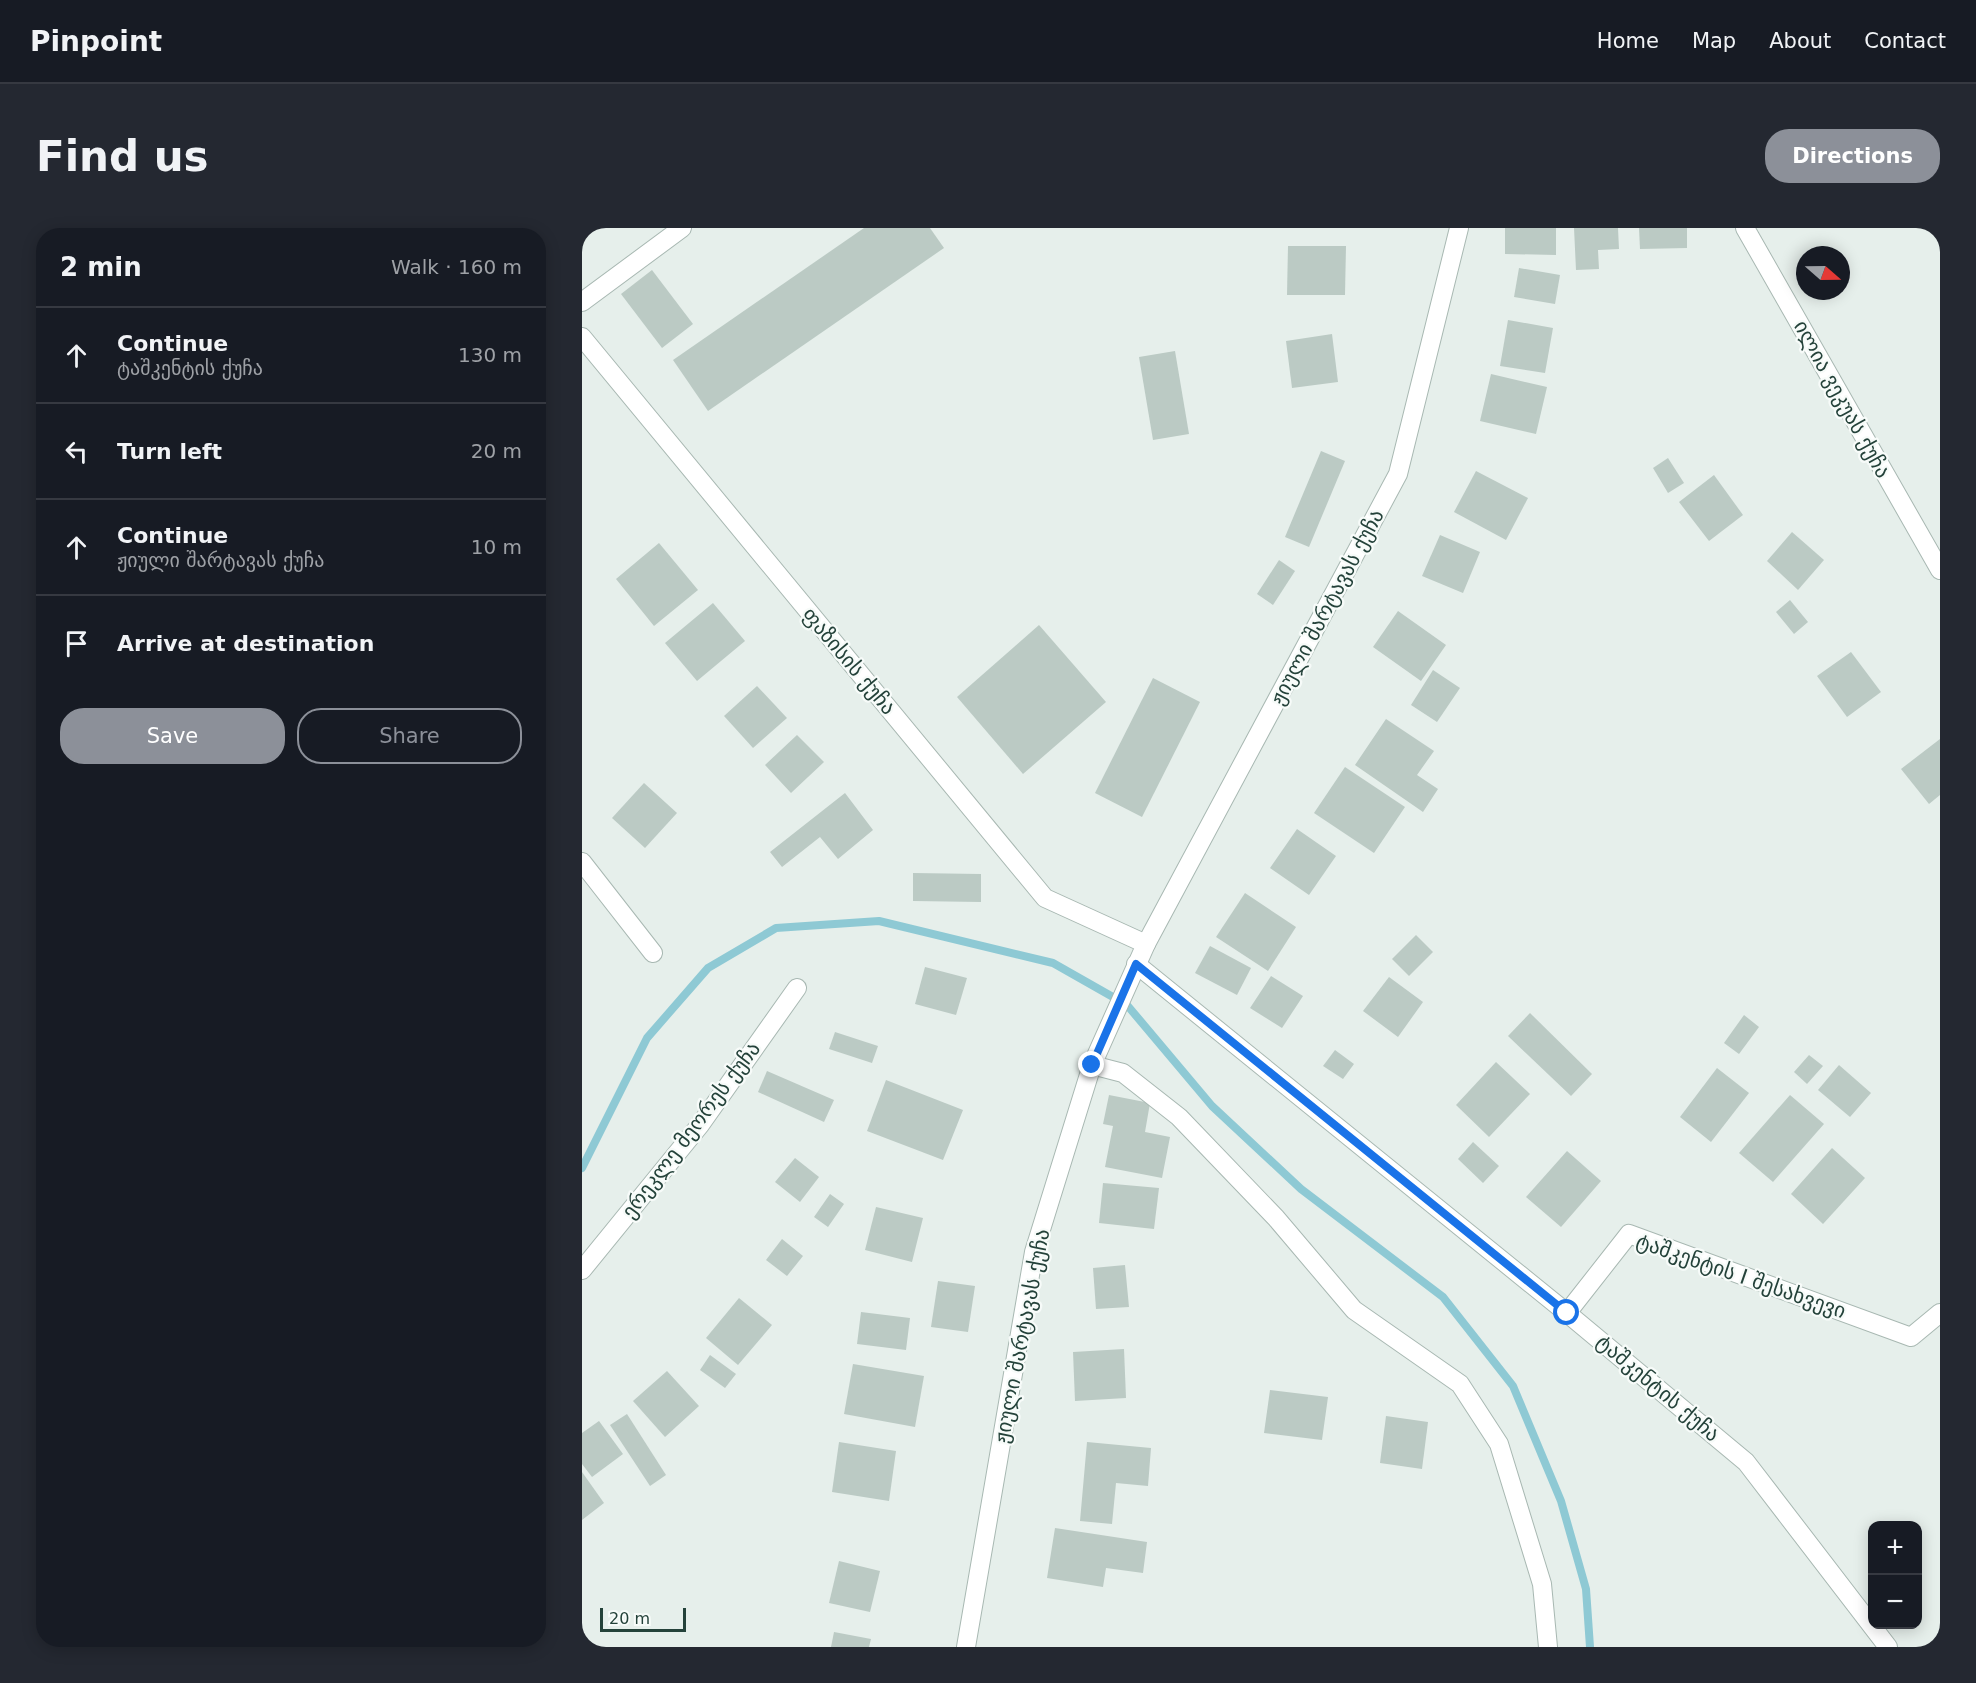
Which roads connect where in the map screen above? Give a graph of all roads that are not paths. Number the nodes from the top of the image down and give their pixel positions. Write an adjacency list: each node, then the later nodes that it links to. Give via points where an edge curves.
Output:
1 (682, 228): 4 (street)
2 (1459, 228): 9 (street, ჟიული შარტავას ქუჩა, via 1398,474)
3 (1745, 228): 6 (street, ილია ვეკუას ქუჩა)
4 (582, 302)
5 (582, 337): 9 (street, ფაზისის ქუჩა, via 1045,898)
6 (1934, 547): 7 (street, ილია ვეკუას ქუჩა)
7 (1940, 570)
8 (582, 862): 10 (street)
9 (1146, 944): 11 (street, ჟიული შარტავას ქუჩა)
10 (653, 953)
11 (1136, 964): 13 (street, ჟიული შარტავას ქუჩა); 15 (street, ტაშკენტის ქუჩა)
12 (797, 988): 14 (street, ერეკლე მეორეს ქუჩა, via 700,1125)
13 (1092, 1065): 17 (street, ჟიული შარტავას ქუჩა, via 1034,1252); 18 (street, via 1123,1073 1179,1117 1276,1218 1354,1310 1460,1384 1499,1444 1542,1584)
14 (582, 1270)
15 (1567, 1313): 16 (street, ტაშკენტის I შესახვევი, via 1629,1234 1911,1336); 19 (street, ტაშკენტის ქუჩა, via 1746,1462)
16 (1940, 1313)
17 (966, 1647)
18 (1548, 1647)
19 (1888, 1647)

